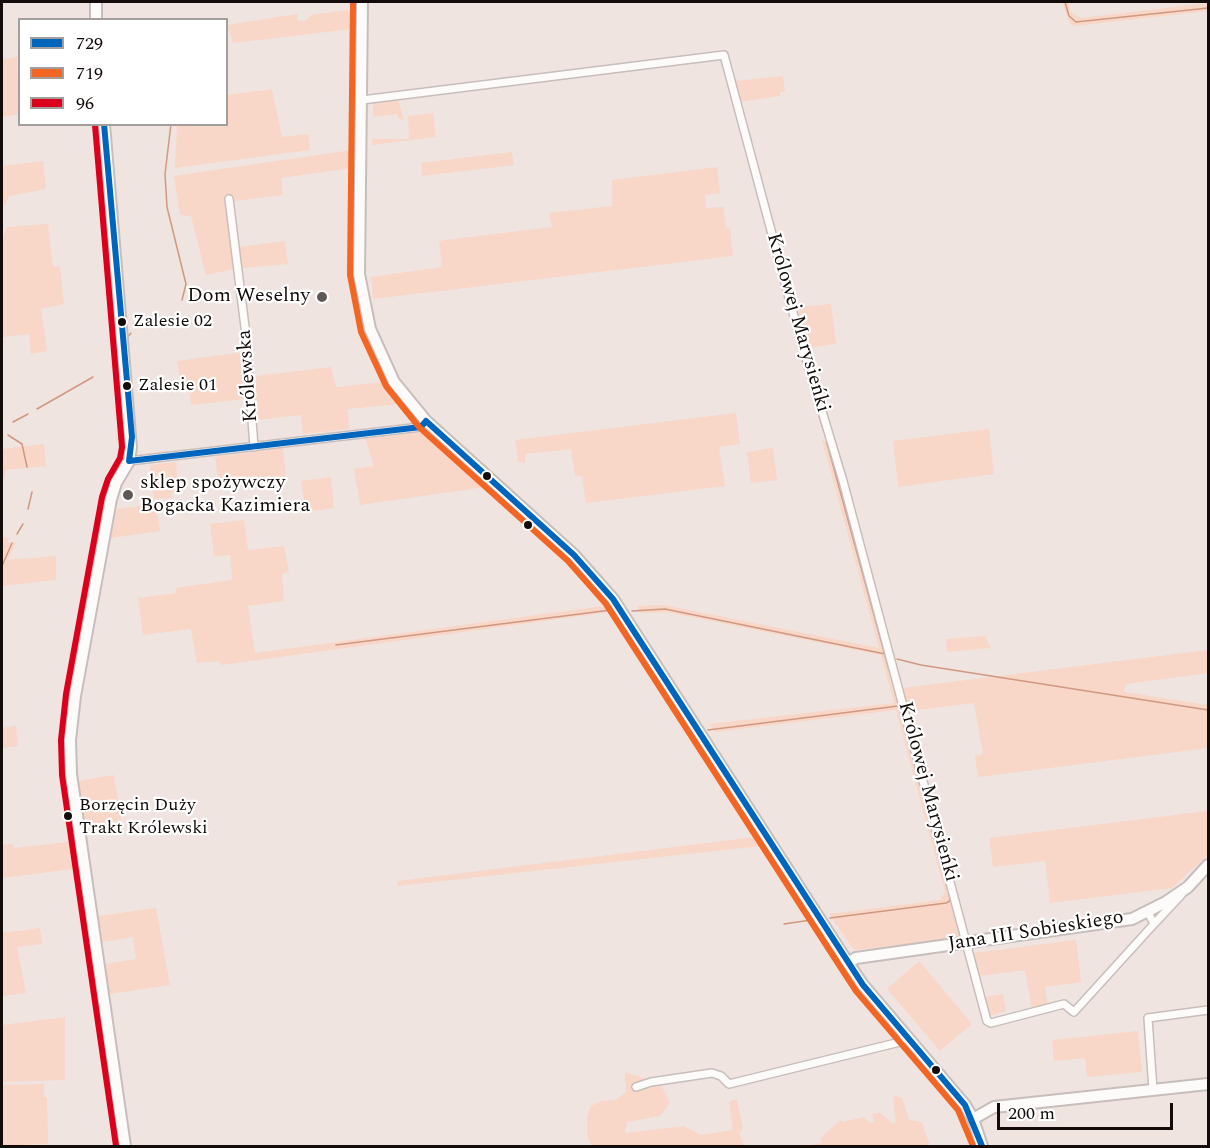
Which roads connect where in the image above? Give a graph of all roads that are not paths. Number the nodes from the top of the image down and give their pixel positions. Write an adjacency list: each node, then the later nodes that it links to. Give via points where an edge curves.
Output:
1 (96, 2): 3 (main road)
2 (362, 2): 4 (main road)
3 (96, 18)
4 (363, 100): 7 (main road, via 359,274 363,302 380,355 394,382); 14 (street, Królowej Marysieńki, via 724,55)
5 (104, 126): 9 (main road, via 132,437)
6 (229, 199): 8 (street, Królewska, via 246,337)
7 (426, 421): 8 (street, via 421,427); 15 (main road, via 573,555 613,599)
8 (254, 447): 9 (street)
9 (129, 461): 22 (main road, via 111,499 70,740 72,784)
10 (1209, 865): 11 (main road, Jana III Sobieskiego)
11 (1188, 887): 12 (main road, Jana III Sobieskiego); 13 (street)
12 (1148, 912): 13 (street); 14 (main road, Jana III Sobieskiego, via 1114,923)
13 (1154, 924): 14 (street, via 1074,1012 1064,1004 991,1023 986,1019)
14 (968, 943): 15 (main road, Jana III Sobieskiego, via 856,958)
15 (848, 963): 17 (main road)
16 (1209, 1010): 20 (street, via 1148,1018)
17 (907, 1036): 19 (street, via 900,1042 729,1084 712,1073); 21 (main road)
18 (1209, 1084): 20 (main road)
19 (636, 1087)
20 (1153, 1090): 21 (main road, via 994,1107)
21 (973, 1119): 23 (main road)
22 (125, 1146)
23 (982, 1146)

